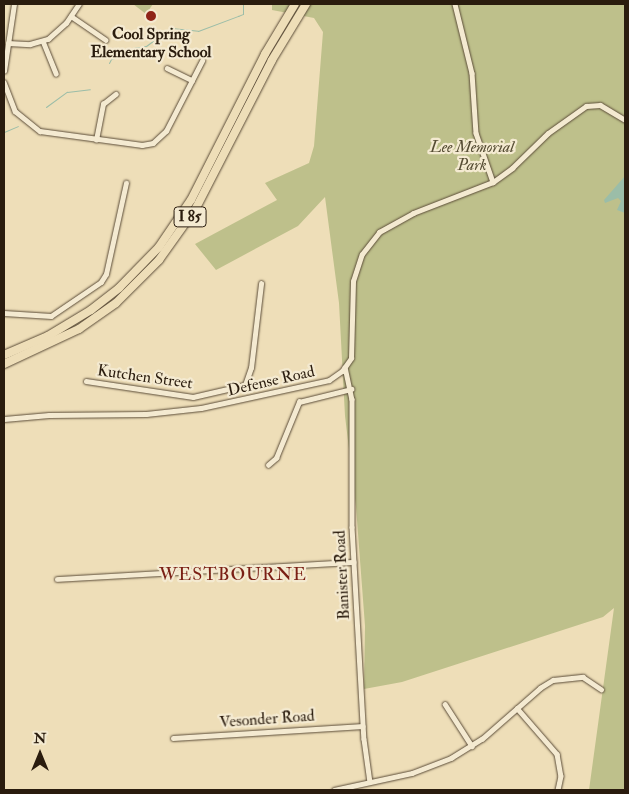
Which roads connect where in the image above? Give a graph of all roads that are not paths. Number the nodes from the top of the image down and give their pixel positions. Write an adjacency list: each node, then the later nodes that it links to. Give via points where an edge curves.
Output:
1 (14, 4): 9 (street)
2 (79, 4): 6 (street)
3 (295, 4): 23 (highway, I 85, via 265,54 191,200 159,246 120,288 92,310 48,336)
4 (306, 4): 24 (highway, I 85, via 272,60 196,208 159,260 116,303 79,329)
5 (455, 4): 19 (street, via 471,66 476,133)
6 (71, 16): 7 (street); 8 (street)
7 (106, 40)
8 (43, 41): 9 (street); 13 (street)
9 (8, 43): 12 (street)
10 (202, 61): 14 (street)
11 (167, 68): 14 (street)
12 (4, 71)
13 (56, 73)
14 (192, 80): 18 (street, via 170,124 158,139 142,145)
15 (4, 82): 18 (street, via 10,104 32,127 52,134)
16 (116, 94): 18 (street, via 103,104)
17 (625, 120): 19 (street, via 600,105 583,108 548,133 508,172)
18 (96, 140)
19 (493, 182): 25 (street, via 396,221 368,244 353,280 353,348)
20 (126, 184): 22 (street, via 101,282 51,316)
21 (261, 284): 28 (street, via 249,381 244,386)
22 (4, 313)
23 (4, 355)
24 (4, 364)
25 (345, 367): 27 (street, Banister Road); 29 (street, Defense Road, via 322,382)
26 (86, 381): 28 (street, Kutchen Street)
27 (351, 389): 31 (street, via 296,405 280,450); 32 (street, Banister Road)
28 (200, 397): 29 (street)
29 (201, 408): 30 (street, Defense Road, via 146,414)
30 (4, 419)
31 (268, 466)
32 (354, 562): 33 (street); 37 (street, Banister Road)
33 (58, 579)
34 (601, 689): 36 (street, via 588,678 561,678 540,688)
35 (445, 704): 39 (street)
36 (517, 708): 39 (street); 42 (street, via 556,754 561,776)
37 (363, 726): 38 (street, Vesonder Road); 40 (street, Banister Road)
38 (173, 738)
39 (472, 746): 40 (street, via 426,768)
40 (370, 782): 41 (street)
41 (334, 790)
42 (558, 790)

